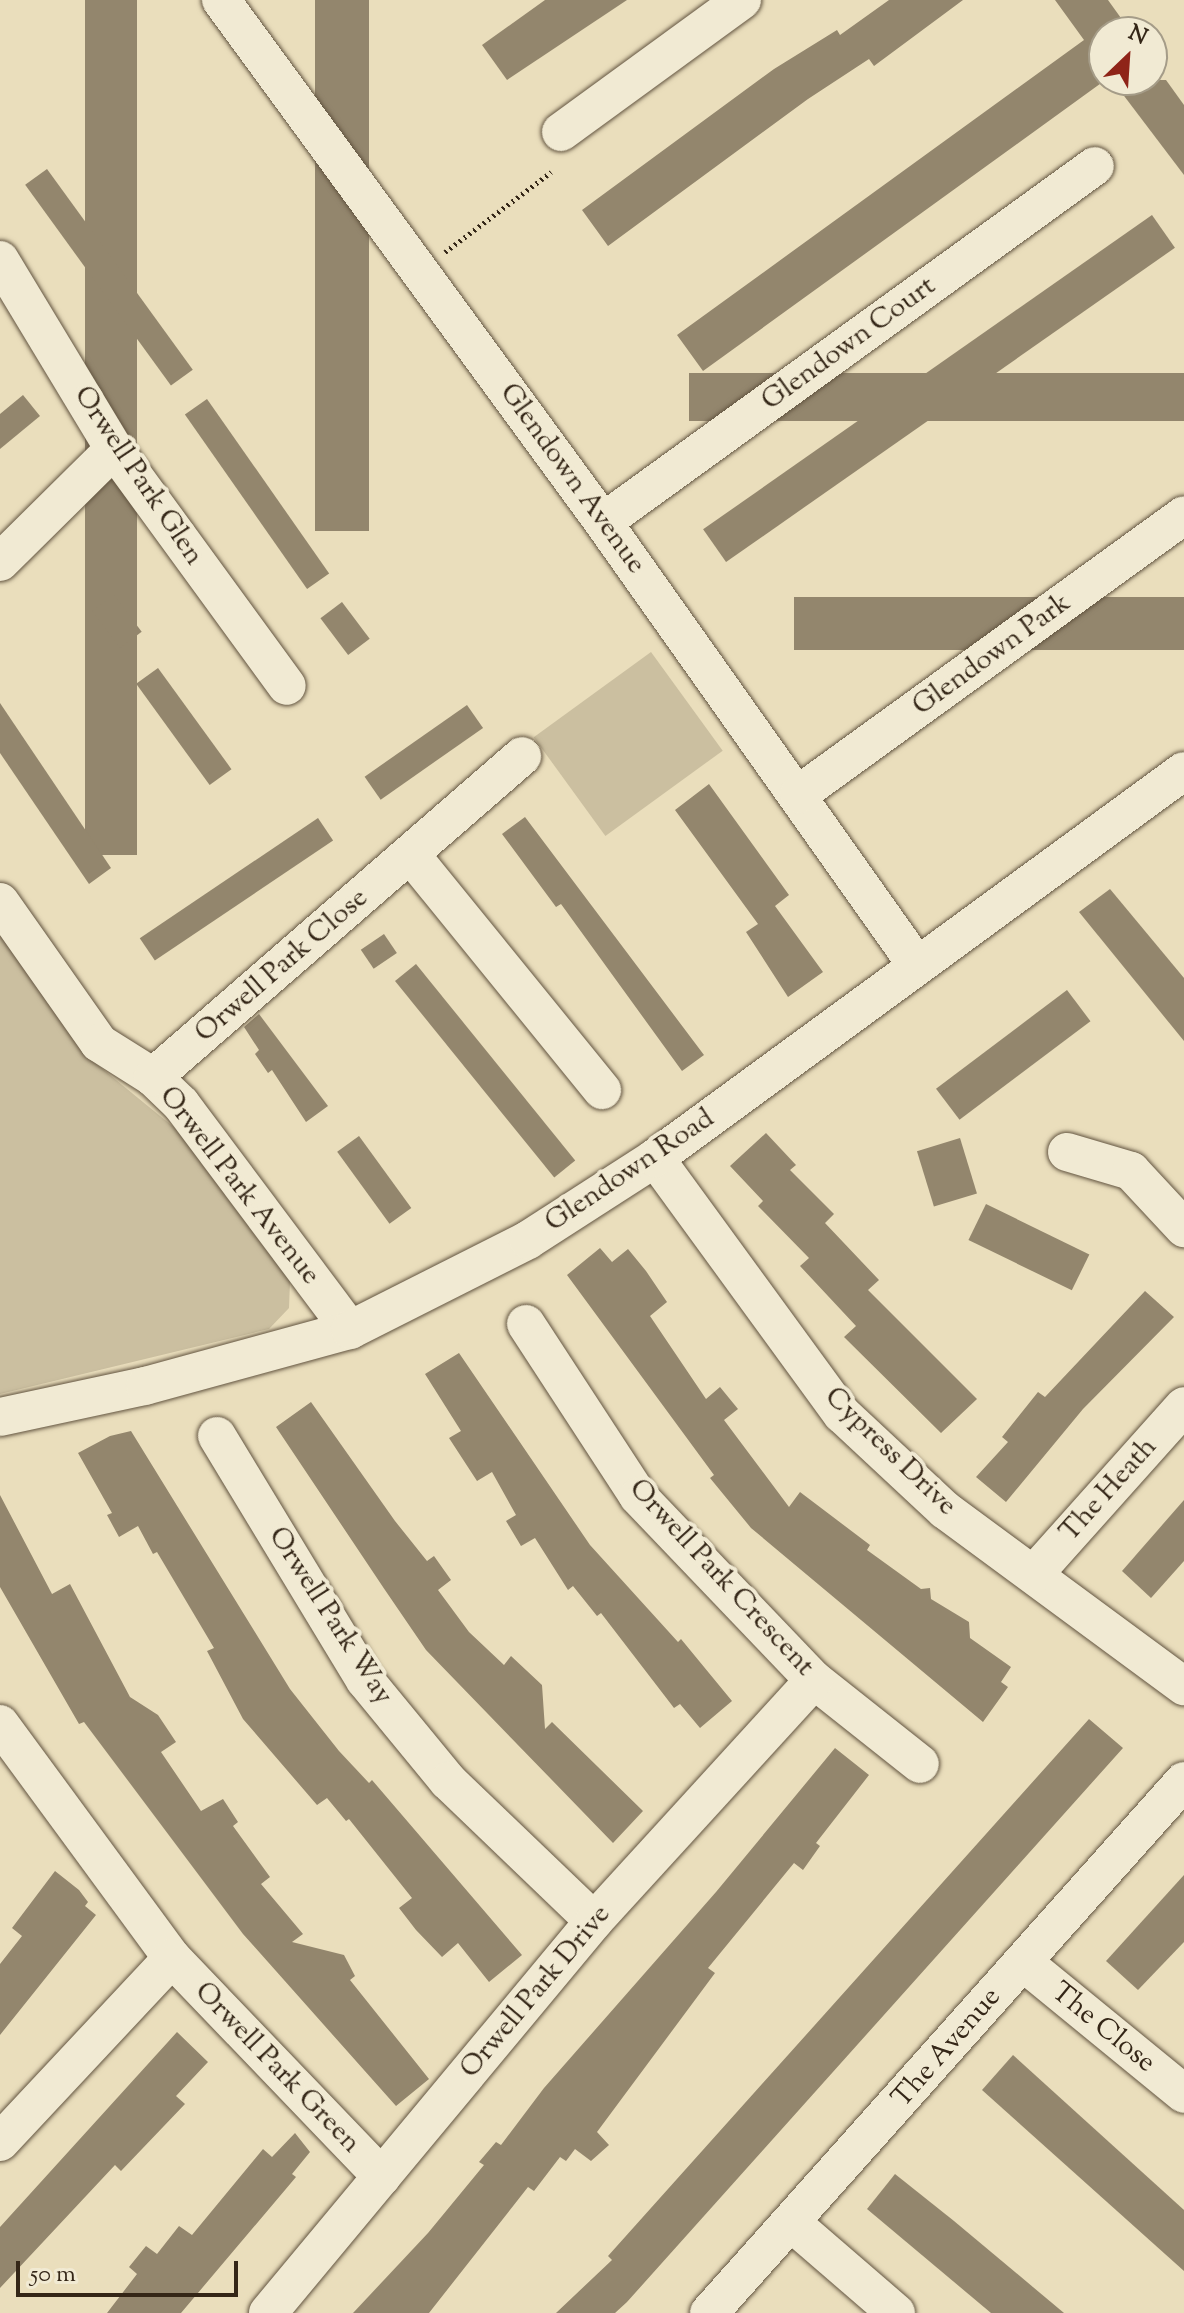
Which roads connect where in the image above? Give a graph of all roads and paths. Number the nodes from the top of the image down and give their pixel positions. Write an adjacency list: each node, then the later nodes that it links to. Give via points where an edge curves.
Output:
1 (221, 0): 10 (street, Glendown Avenue)
2 (742, 0): 3 (street)
3 (561, 132)
4 (1095, 166): 10 (street, Glendown Court)
5 (551, 172): 6 (path)
6 (441, 255)
7 (0, 260): 8 (street, Orwell Park Glen)
8 (114, 449): 11 (street); 12 (street, Orwell Park Glen)
9 (1184, 515): 15 (street, Glendown Park)
10 (603, 522): 15 (street, Glendown Avenue)
11 (0, 562)
12 (287, 686)
13 (522, 756): 16 (street, Orwell Park Close)
14 (1184, 771): 18 (street, Glendown Road)
15 (799, 794): 18 (street, Glendown Avenue)
16 (411, 855): 19 (street, Orwell Park Close); 20 (street)
17 (0, 902): 19 (street, Orwell Park Avenue, via 99,1043)
18 (916, 964): 22 (street, Glendown Road)
19 (153, 1077): 25 (street, Orwell Park Avenue, via 181,1104)
20 (602, 1090)
21 (1067, 1152): 23 (street, via 1131,1171)
22 (655, 1158): 25 (street, Glendown Road, via 528,1240); 29 (street, Cypress Drive, via 842,1414 945,1510)
23 (1184, 1228)
24 (526, 1324): 30 (street, Orwell Park Crescent, via 638,1496)
25 (350, 1330): 27 (street, Glendown Road, via 145,1386)
26 (1184, 1406): 29 (street, The Heath)
27 (0, 1417)
28 (217, 1436): 35 (street, Orwell Park Way, via 365,1680 448,1781)
29 (1034, 1574): 31 (street, Cypress Drive)
30 (814, 1680): 33 (street, Orwell Park Crescent); 35 (street, Orwell Park Drive)
31 (1184, 1686)
32 (0, 1724): 36 (street, Orwell Park Green)
33 (920, 1764)
34 (1184, 1781): 37 (street, The Avenue)
35 (594, 1921): 40 (street, Orwell Park Drive)
36 (172, 1958): 39 (street, Orwell Park Green); 40 (street, Orwell Park Green)
37 (1023, 1962): 38 (street, The Close); 41 (street, The Avenue)
38 (1184, 2094)
39 (0, 2142)
40 (382, 2177): 42 (street, Orwell Park Drive)
41 (793, 2224): 43 (street, The Avenue); 44 (street)
42 (268, 2313)
43 (709, 2313)
44 (896, 2313)

